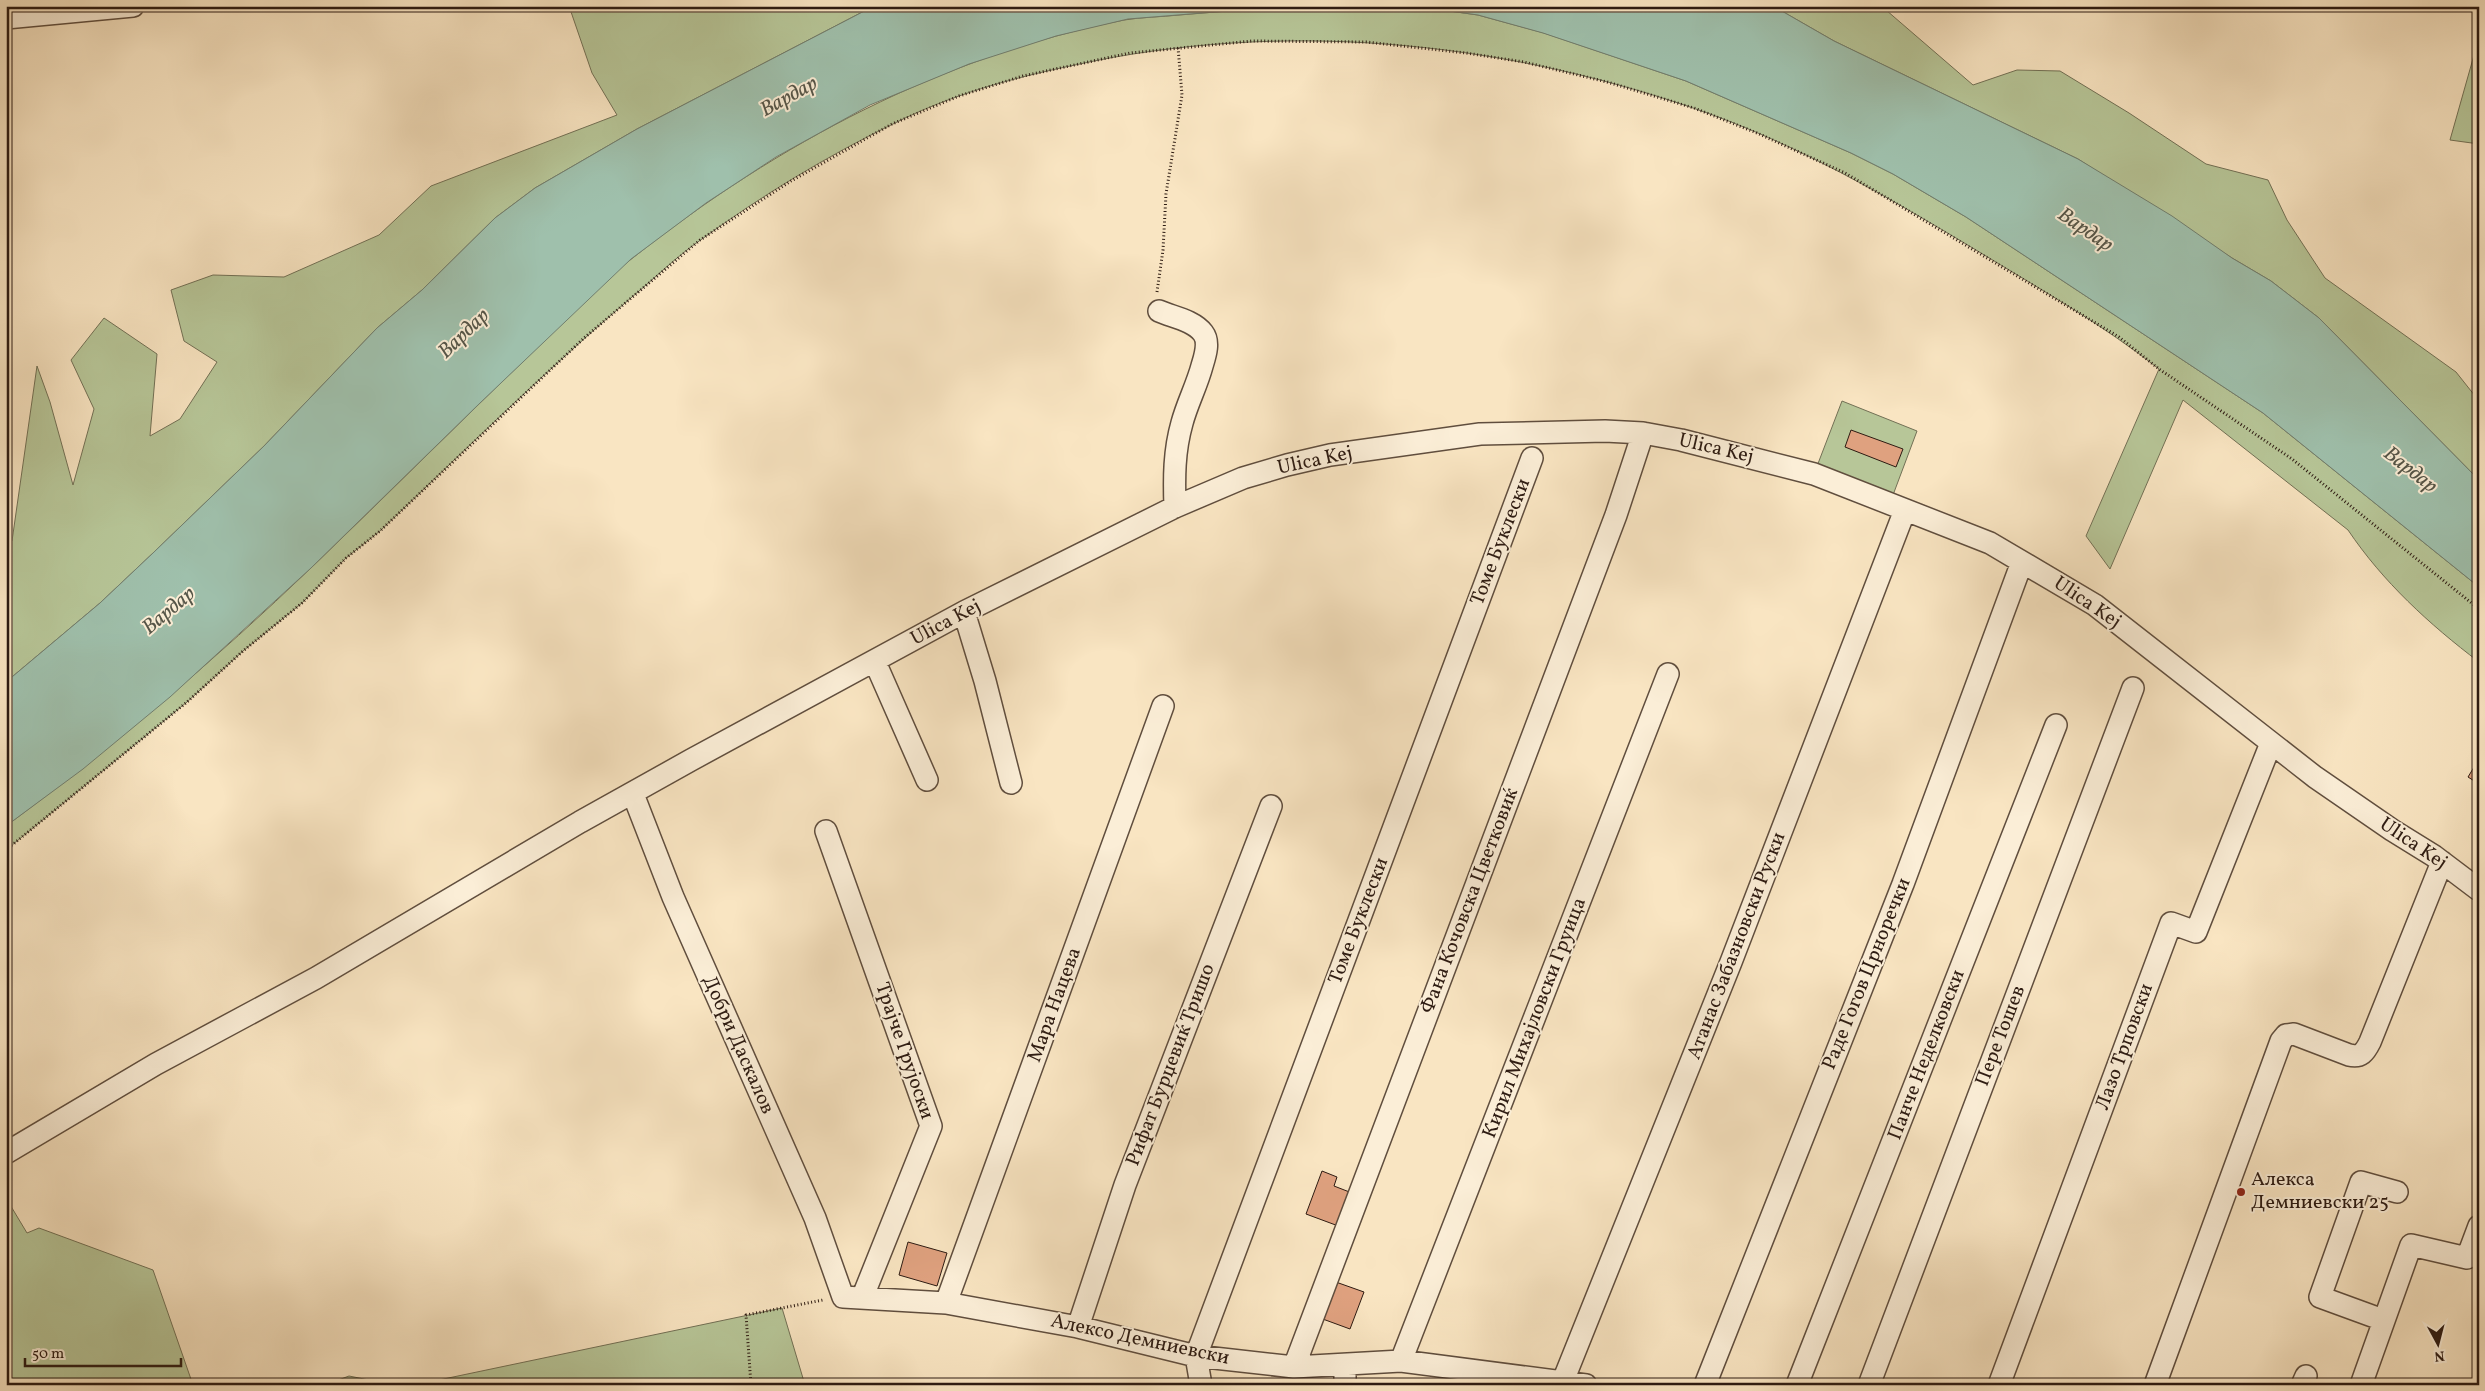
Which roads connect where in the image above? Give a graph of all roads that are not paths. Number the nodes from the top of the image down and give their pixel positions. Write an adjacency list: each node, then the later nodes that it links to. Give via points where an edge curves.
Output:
1 (133, 6): 2 (street)
2 (6, 18)
3 (1157, 304): 6 (street, via 1191,324 1203,333 1206,340 1206,355 1178,442)
4 (1643, 433): 6 (street, Ulica Kej, via 1480,434 1330,455 1243,478); 7 (street, Ulica Kej, via 1759,458 1814,474); 32 (street, Фана Кочовска Цветковиќ, via 1616,515)
5 (1532, 458): 30 (street, Томе Буклески)
6 (1175, 507): 9 (street, Ulica Kej)
7 (1905, 510): 8 (street, Ulica Kej, via 1990,543); 34 (street, Атанас Забазновски Руски, via 1732,962)
8 (2022, 562): 15 (street, Ulica Kej, via 2095,605); 37 (street, Раде Гогов Црноречки, via 1903,884)
9 (964, 612): 10 (street, Ulica Kej); 17 (street, via 986,681)
10 (875, 662): 16 (street); 18 (street, Ulica Kej)
11 (1668, 674): 31 (street, Кирил Михајловски Груица)
12 (2133, 688): 39 (street, Пере Тошев)
13 (1163, 706): 27 (street, Мара Нацева)
14 (2056, 725): 38 (street, Панче Неделковски)
15 (2271, 743): 21 (street, Ulica Kej, via 2352,803); 40 (street, Лазо Трповски, via 2196,932 2171,923)
16 (927, 780)
17 (1011, 783)
18 (632, 794): 23 (street, Ulica Kej, via 316,978 156,1064); 26 (street, Добри Даскалов, via 677,905 815,1218)
19 (1270, 806): 29 (street, Рифат Бурџевиќ Тришо, via 1125,1185)
20 (826, 831): 26 (street, Трајче Грујоски, via 931,1126)
21 (2442, 862): 22 (street, Ulica Kej); 41 (street, via 2363,1054 2349,1056 2294,1034 2286,1035 2281,1041)
22 (2479, 890)
23 (6, 1153)
24 (2396, 1192): 28 (street, via 2361,1182 2320,1296)
25 (2479, 1226): 28 (street, via 2466,1258 2411,1245)
26 (853, 1296): 27 (street, Алексо Демниевски)
27 (946, 1303): 29 (street, Алексо Демниевски)
28 (2383, 1320): 42 (street)
29 (1078, 1327): 30 (street, Алексо Демниевски)
30 (1196, 1356): 32 (street, Алексо Демниевски); 35 (street)
31 (1401, 1361): 33 (street, Алексо Демниевски); 34 (street, Алексо Демниевски)
32 (1294, 1367): 33 (street, Алексо Демниевски)
33 (1345, 1375)
34 (1563, 1381): 36 (street, Алексо Демниевски)
35 (1201, 1385)
36 (1586, 1385)
37 (1705, 1385)
38 (1797, 1385)
39 (1869, 1385)
40 (1999, 1385)
41 (2155, 1385)
42 (2361, 1385)

